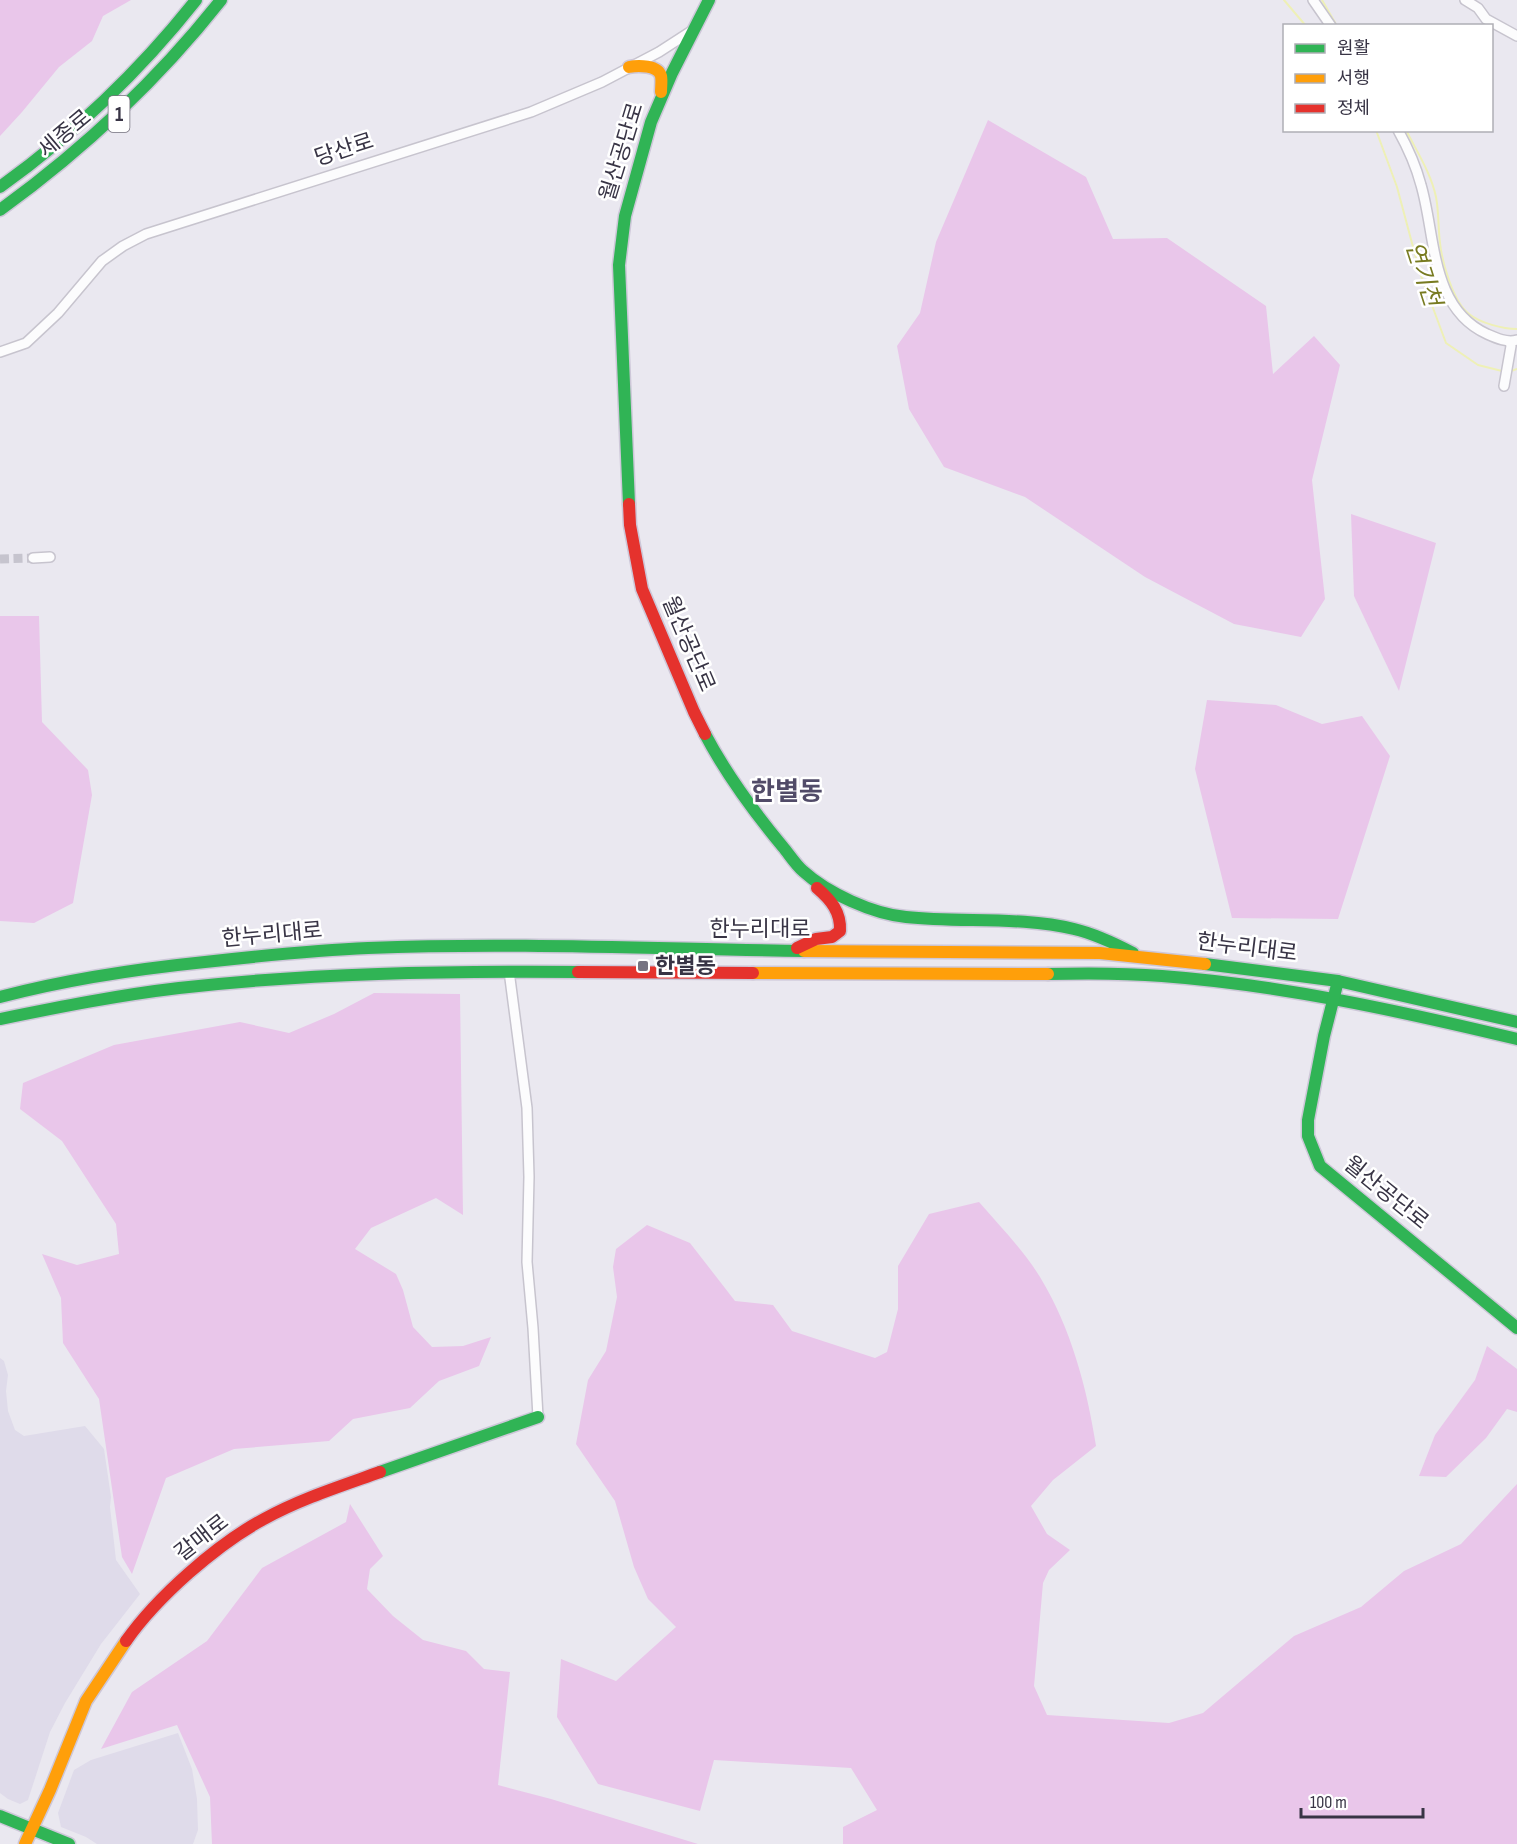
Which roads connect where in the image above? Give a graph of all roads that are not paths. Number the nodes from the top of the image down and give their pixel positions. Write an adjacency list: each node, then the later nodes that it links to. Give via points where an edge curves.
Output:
1 (196, 0): 14 (main road, 세종로 / 1, via 140,67 95,112)
2 (221, 0): 15 (main road, 세종로 / 1, via 155,79 109,124)
3 (710, 0): 9 (main road, 당산로)
4 (1313, 0): 7 (street)
5 (1465, 0): 6 (street, via 1478,8)
6 (1484, 22)
7 (1330, 24)
8 (1493, 26): 10 (street)
9 (693, 30): 11 (street, 당산로); 12 (main road, 월산공단로)
10 (1517, 36)
11 (629, 68): 12 (main road, via 640,65 657,70 661,75); 17 (street, 당산로, via 531,112 146,234 102,261 58,313 26,343)
12 (661, 96): 21 (main road, 월산공단로, via 637,167 619,265 630,525 642,589 694,712 713,749 763,823)
13 (1400, 132): 16 (street, via 1421,184 1432,247 1450,302 1476,329)
14 (0, 187)
15 (0, 210)
16 (1513, 343): 18 (street)
17 (0, 352)
18 (1504, 386)
19 (50, 557): 20 (street)
20 (33, 558)
21 (803, 870): 22 (main road, via 839,912 840,931); 23 (main road, 월산공단로, via 832,891 868,908 904,917 1074,929)
22 (789, 951): 23 (main road, 한누리대로, via 1100,953); 27 (main road, 한누리대로, via 368,948 148,968 50,984)
23 (1141, 957): 25 (main road, 월산공단로); 26 (main road, 한누리대로)
24 (509, 971): 25 (main road, 한누리대로); 29 (main road, 한누리대로, via 253,979 54,1006); 33 (street, via 527,1108 527,1262)
25 (1161, 976): 28 (main road, 한누리대로)
26 (1338, 981): 28 (main road, 월산공단로); 30 (main road, 한누리대로)
27 (0, 997)
28 (1333, 999): 31 (main road, 한누리대로); 32 (main road, 월산공단로, via 1308,1120 1308,1136 1320,1166)
29 (0, 1019)
30 (1517, 1022)
31 (1517, 1039)
32 (1517, 1328)
33 (537, 1417): 35 (main road, 갈매로, via 320,1493 263,1519 211,1554 143,1617 109,1665 86,1701)
34 (0, 1816): 35 (main road)
35 (33, 1829): 36 (main road, 갈매로); 37 (main road)
36 (25, 1844)
37 (69, 1844)

